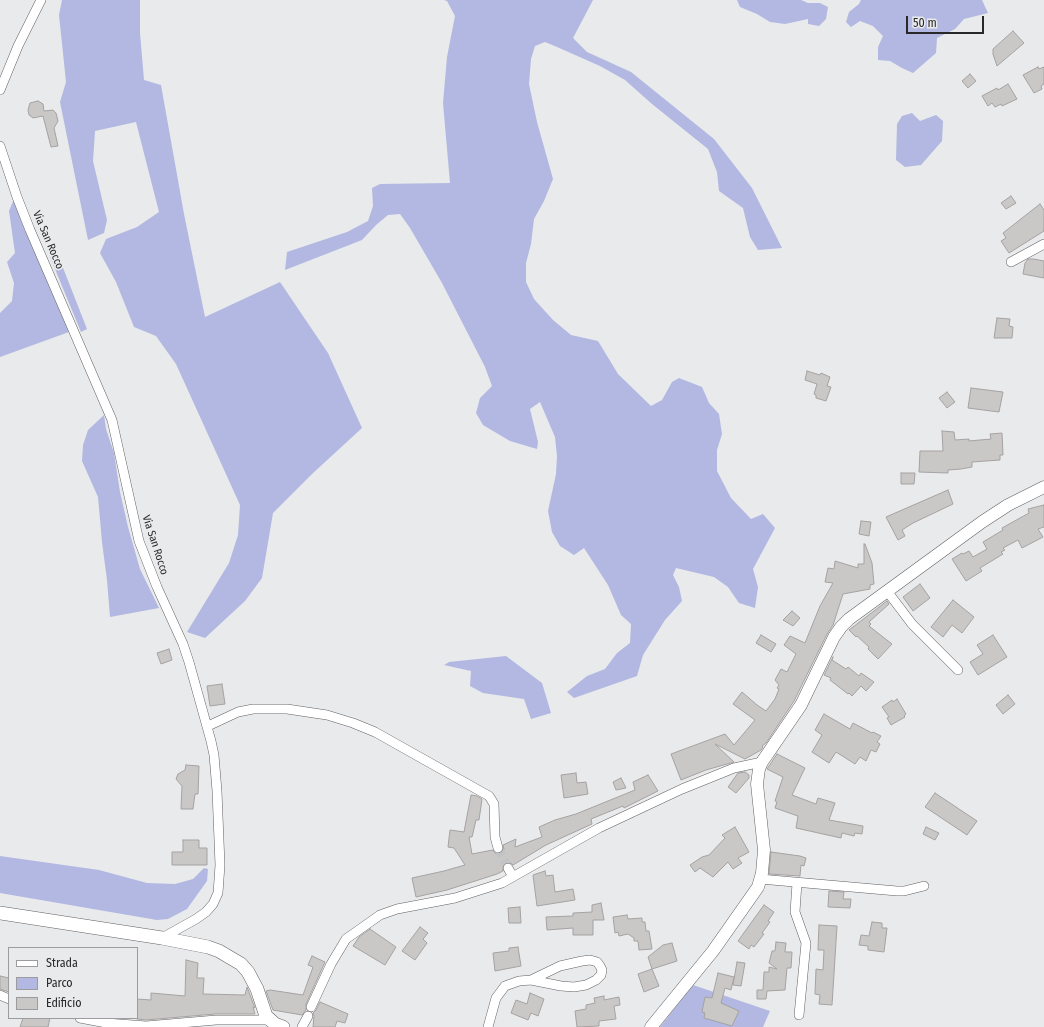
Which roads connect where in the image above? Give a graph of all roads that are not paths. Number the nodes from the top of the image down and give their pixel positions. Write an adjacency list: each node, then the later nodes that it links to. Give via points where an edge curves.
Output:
1 (41, 0): 2 (street)
2 (0, 90)
3 (0, 146): 9 (street, Via San Rocco, via 30,230 112,420 139,541 183,644)
4 (1044, 244): 5 (street)
5 (1011, 262)
6 (1044, 486): 7 (street, via 985,519)
7 (887, 591): 8 (street, via 912,624); 10 (street, via 841,627 801,706)
8 (958, 670)
9 (208, 726): 11 (street, via 238,712 287,708 327,715 353,723 374,732 489,796 494,804); 18 (street, Via San Rocco, via 214,755 220,866 218,893 206,912)
10 (762, 762): 13 (street, via 734,768 682,789 599,828); 14 (street, via 757,776 764,850)
11 (498, 848)
12 (508, 868): 13 (street)
13 (513, 877): 24 (street, via 454,898 397,909 380,915 346,939 331,964)
14 (760, 879): 15 (street); 26 (street, via 754,893 713,951)
15 (797, 883): 16 (street, via 897,891); 20 (street, via 795,912 806,943)
16 (924, 886)
17 (0, 913): 18 (main road)
18 (162, 938): 22 (main road, via 208,946 241,964 254,981)
19 (531, 980): 19 (street, via 574,987 596,980 602,970 597,962 590,960 573,962); 25 (street, via 510,983 500,991)
20 (799, 1015)
21 (85, 1019): 22 (street, via 146,1026 216,1020)
22 (269, 1020): 23 (main road)
23 (283, 1027)
24 (302, 1027)
25 (488, 1027)
26 (651, 1027)

